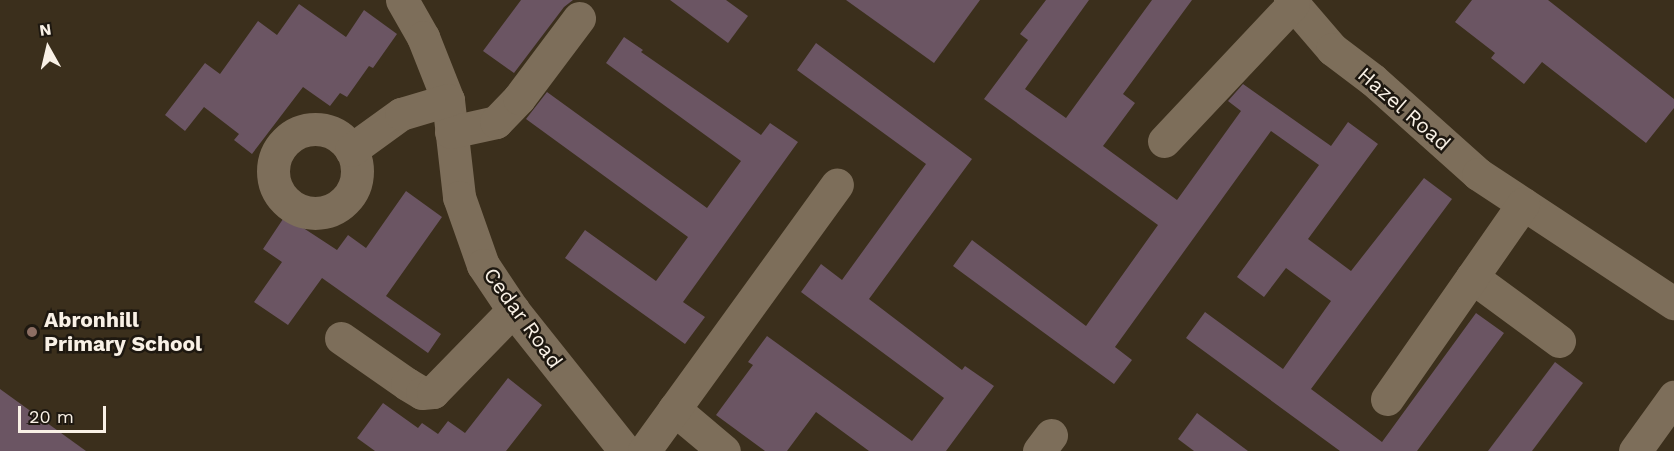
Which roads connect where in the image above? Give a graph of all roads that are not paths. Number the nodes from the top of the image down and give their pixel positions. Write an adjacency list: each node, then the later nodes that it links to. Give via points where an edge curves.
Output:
1 (402, 0): 4 (street, Cedar Road, via 423,37)
2 (1292, 2): 6 (street, Hazel Road); 9 (street, Hazel Road, via 1332,48 1478,174)
3 (579, 18): 5 (street, via 519,99 496,122)
4 (448, 100): 5 (street, Cedar Road); 7 (street, via 401,114)
5 (451, 132): 12 (street, Cedar Road, via 459,197 483,265)
6 (1164, 141)
7 (351, 150)
8 (837, 184): 17 (street)
9 (1522, 204): 10 (street); 11 (street, Hazel Road)
10 (1472, 277): 14 (street); 16 (street)
11 (1674, 303)
12 (513, 310): 13 (street, via 433,392 422,393); 18 (street, Cedar Road)
13 (341, 338)
14 (1559, 341)
15 (1674, 397): 21 (street)
16 (1388, 399)
17 (674, 409): 19 (street); 20 (street)
18 (625, 451)
19 (644, 451)
20 (724, 451)
21 (1635, 451)

